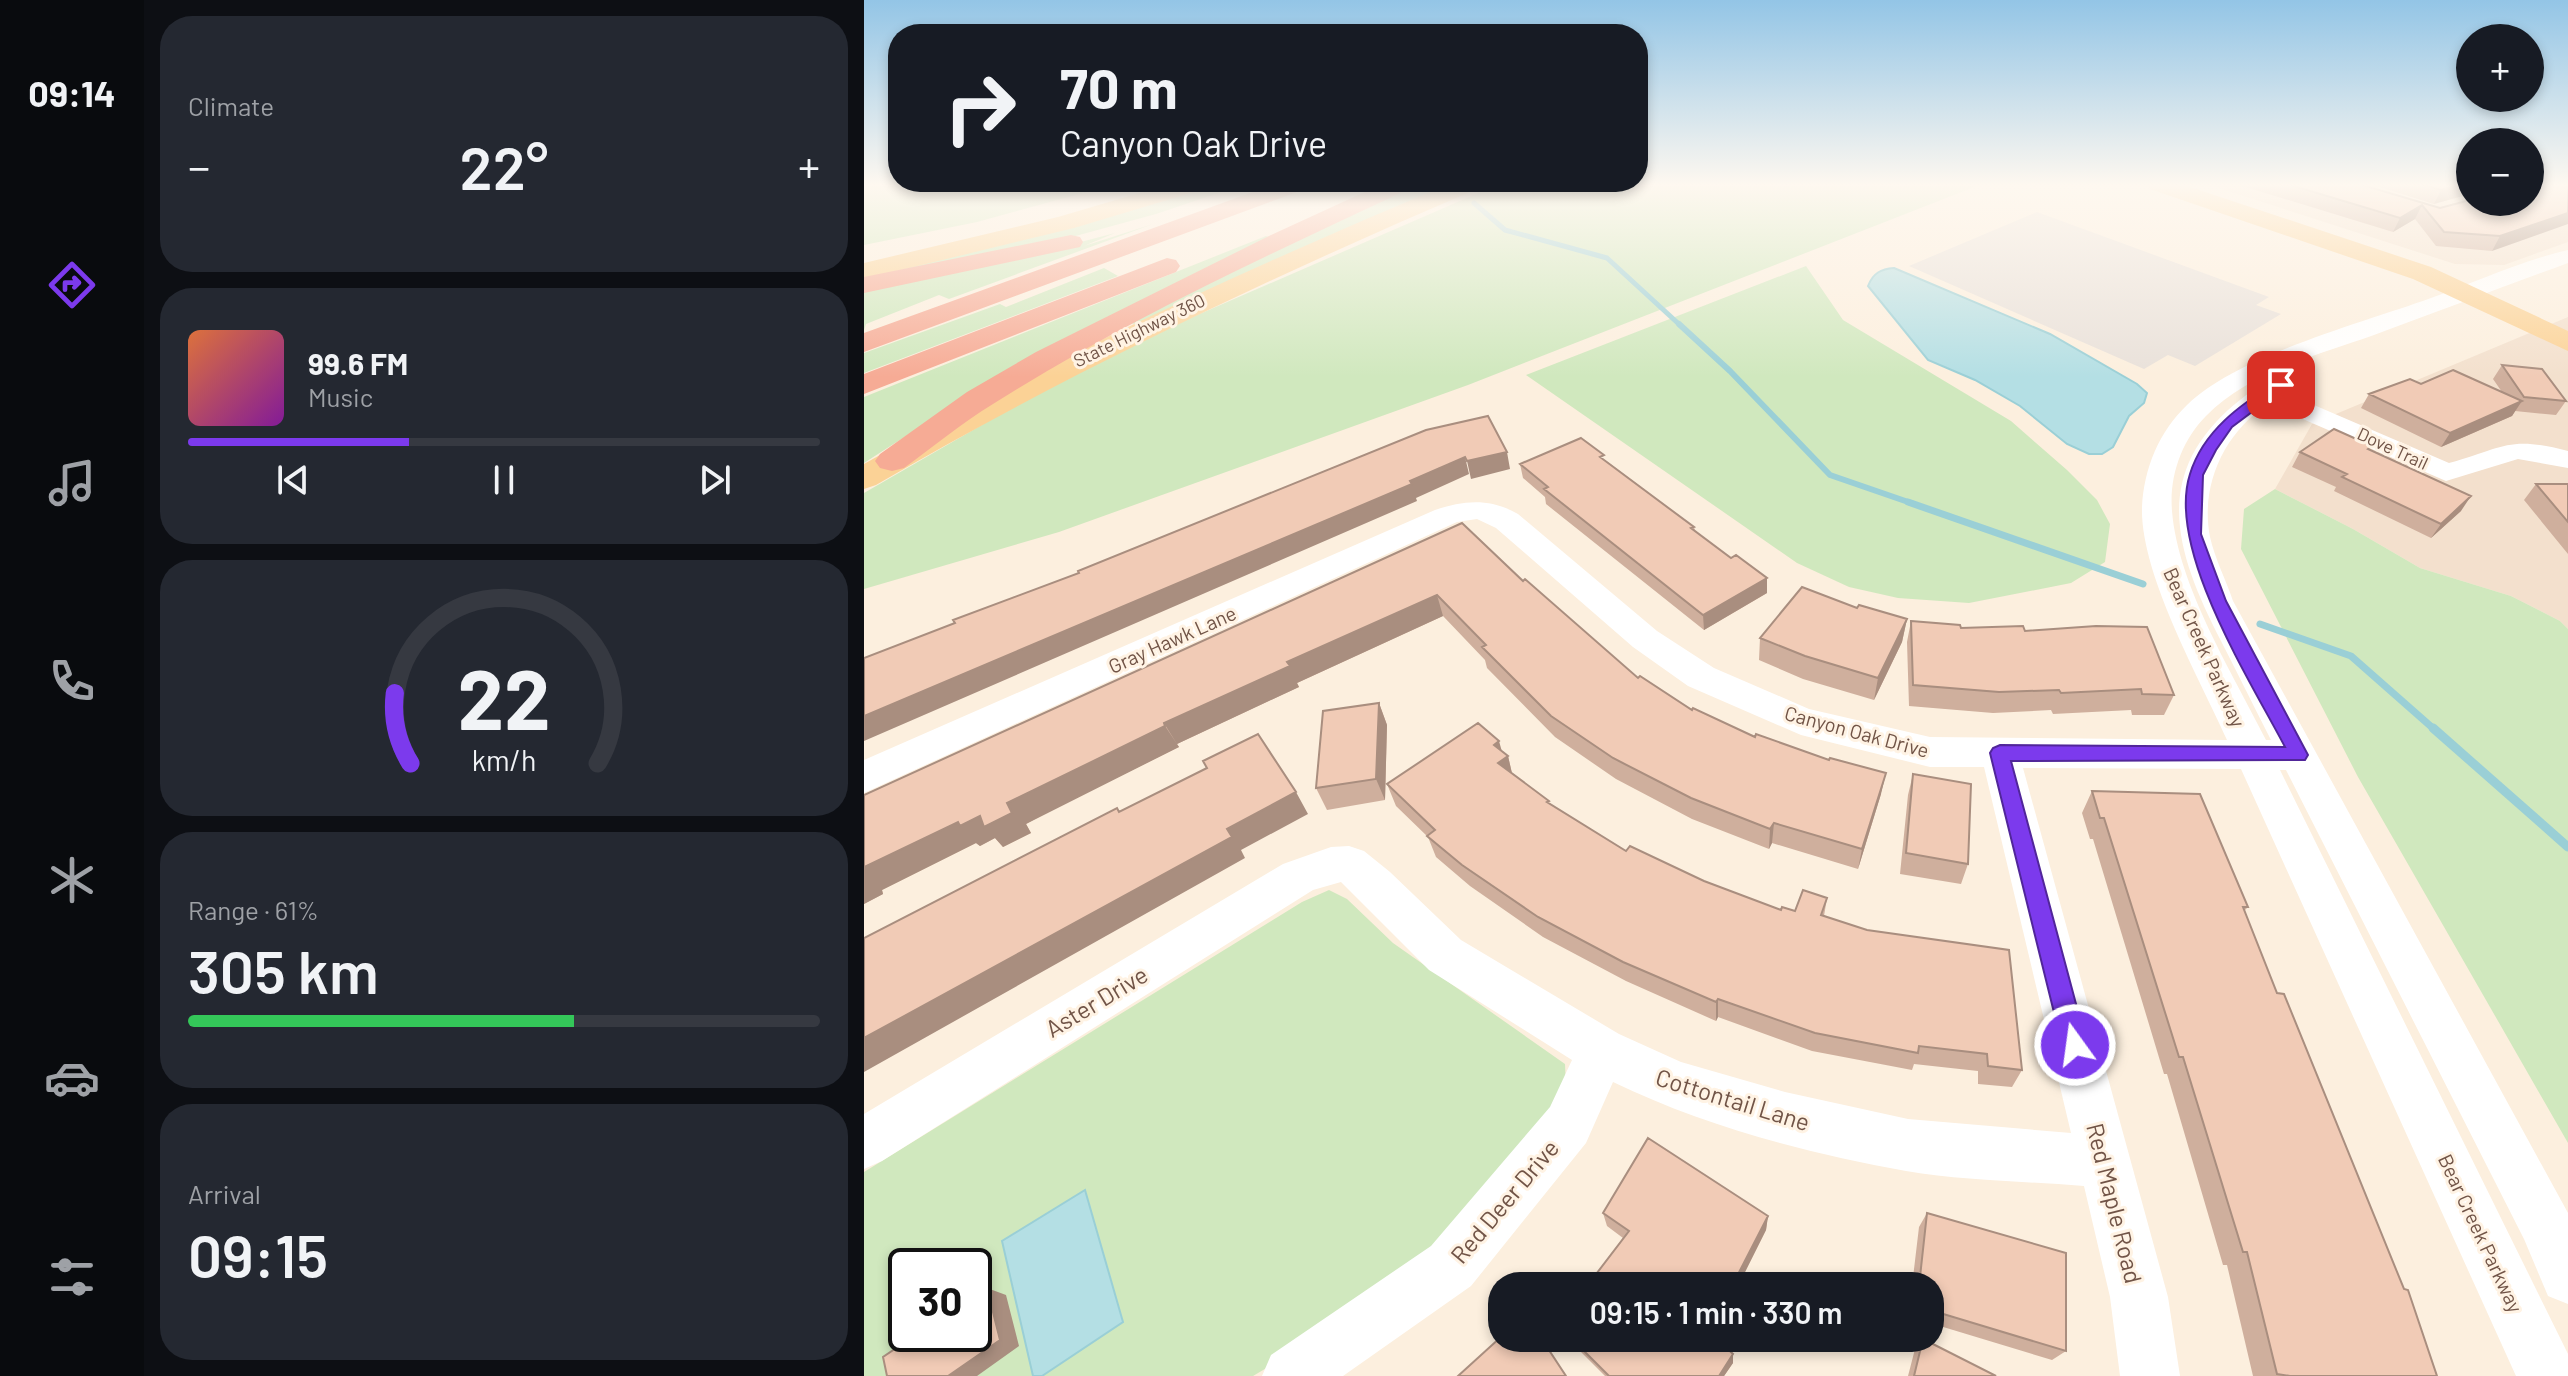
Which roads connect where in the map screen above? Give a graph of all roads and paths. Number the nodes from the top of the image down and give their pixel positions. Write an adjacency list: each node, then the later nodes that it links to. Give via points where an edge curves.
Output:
1 (959, 248): 10 (main road)
2 (1044, 248): 12 (highway)
3 (1122, 248): 16 (highway)
4 (1207, 248): 17 (highway)
5 (1263, 248): 20 (highway, via 1047,358)
6 (1320, 248): 20 (main road, State Highway 360, via 1184,307)
7 (2355, 248): 13 (main road)
8 (2382, 248): 13 (main road)
9 (2568, 256): 13 (street, Bear Creek Parkway)
10 (864, 271)
11 (2568, 274): 13 (street, Bear Creek Parkway)
12 (864, 285)
13 (2486, 295): 14 (main road); 15 (main road); 18 (street, Bear Creek Parkway); 23 (street, Bear Creek Parkway, via 2277,362 2226,387 2180,429 2166,455 2157,510 2170,578)
14 (2568, 327)
15 (2568, 342)
16 (864, 343)
17 (864, 385)
18 (2267, 394): 19 (street, Dove Trail, via 2446,472 2521,449); 23 (street, Bear Creek Parkway, via 2227,425 2196,475 2194,534 2217,601)
19 (2568, 460)
20 (878, 470)
21 (1482, 508): 22 (street, Canyon Oak Drive, via 1507,521 1645,639 1701,677 1801,721 1930,752); 24 (street, Gray Hawk Lane, via 1446,516)
22 (2000, 753): 23 (street, Canyon Oak Drive); 28 (street, Red Maple Road)
23 (2253, 755): 29 (street, Bear Creek Parkway, via 2543,1220); 32 (street, Bear Creek Parkway)
24 (864, 777)
25 (1331, 865): 26 (street, Cottontail Lane, via 1349,864 1445,955); 27 (street, Aster Drive, via 1298,877)
26 (1602, 1051): 28 (street, Cottontail Lane, via 1676,1086 1785,1118 1908,1145); 30 (street, Red Deer Drive, via 1568,1125 1451,1266)
27 (864, 1143)
28 (2105, 1162): 31 (street, Red Maple Road, via 2139,1297)
29 (2568, 1276)
30 (1292, 1376)
31 (2150, 1376)
32 (2547, 1376)

